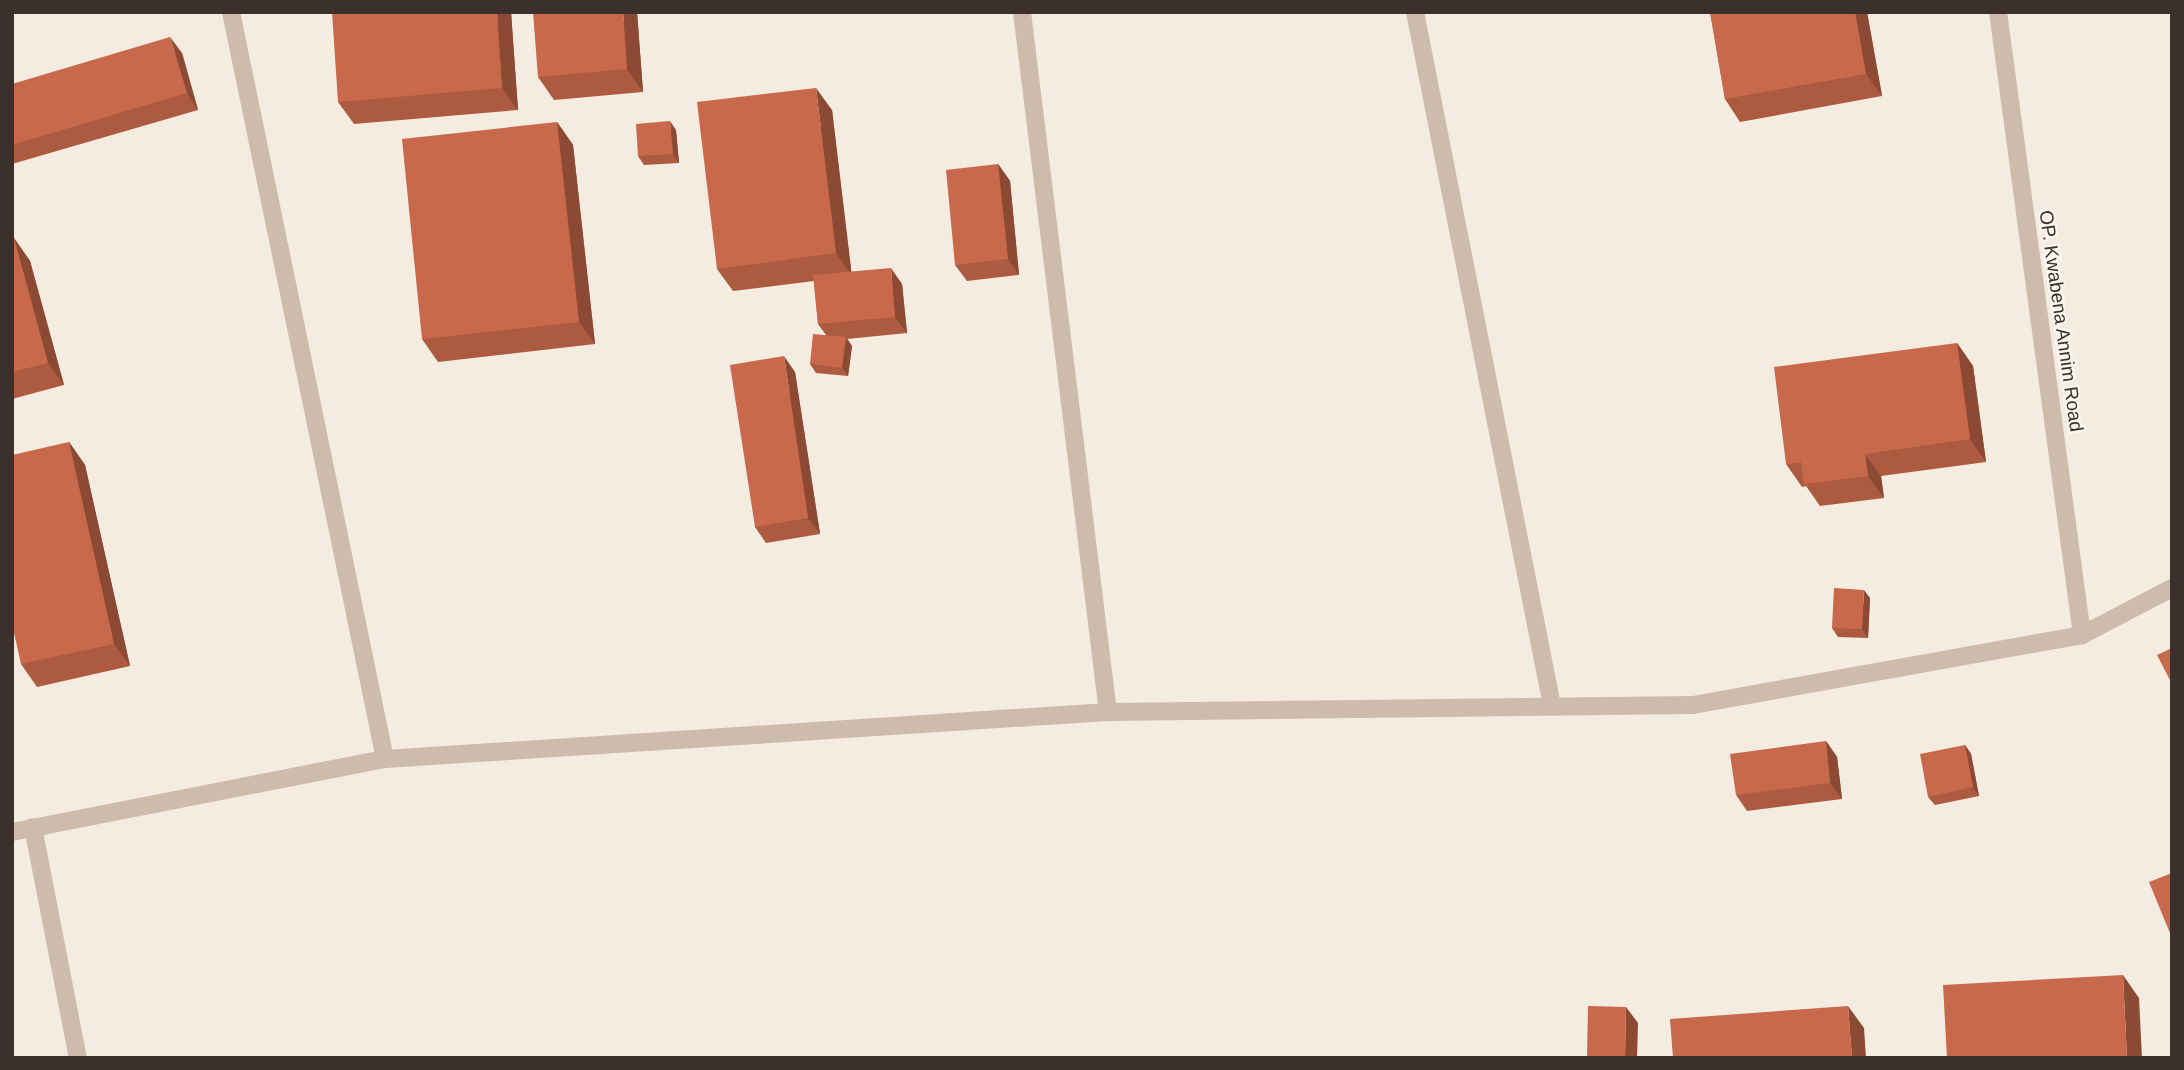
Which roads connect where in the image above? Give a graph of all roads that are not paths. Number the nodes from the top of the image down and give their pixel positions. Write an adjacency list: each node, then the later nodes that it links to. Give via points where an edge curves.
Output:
1 (231, 12): 9 (street)
2 (1022, 12): 8 (street)
3 (1415, 12): 7 (street)
4 (1998, 12): 6 (street, OP. Kwabena Annim Road)
5 (2172, 588): 6 (street)
6 (2082, 635): 7 (street, via 1693,705)
7 (1552, 706): 8 (street)
8 (1108, 712): 9 (street)
9 (385, 759): 10 (street)
10 (33, 827): 11 (street); 12 (street)
11 (12, 832)
12 (78, 1058)

